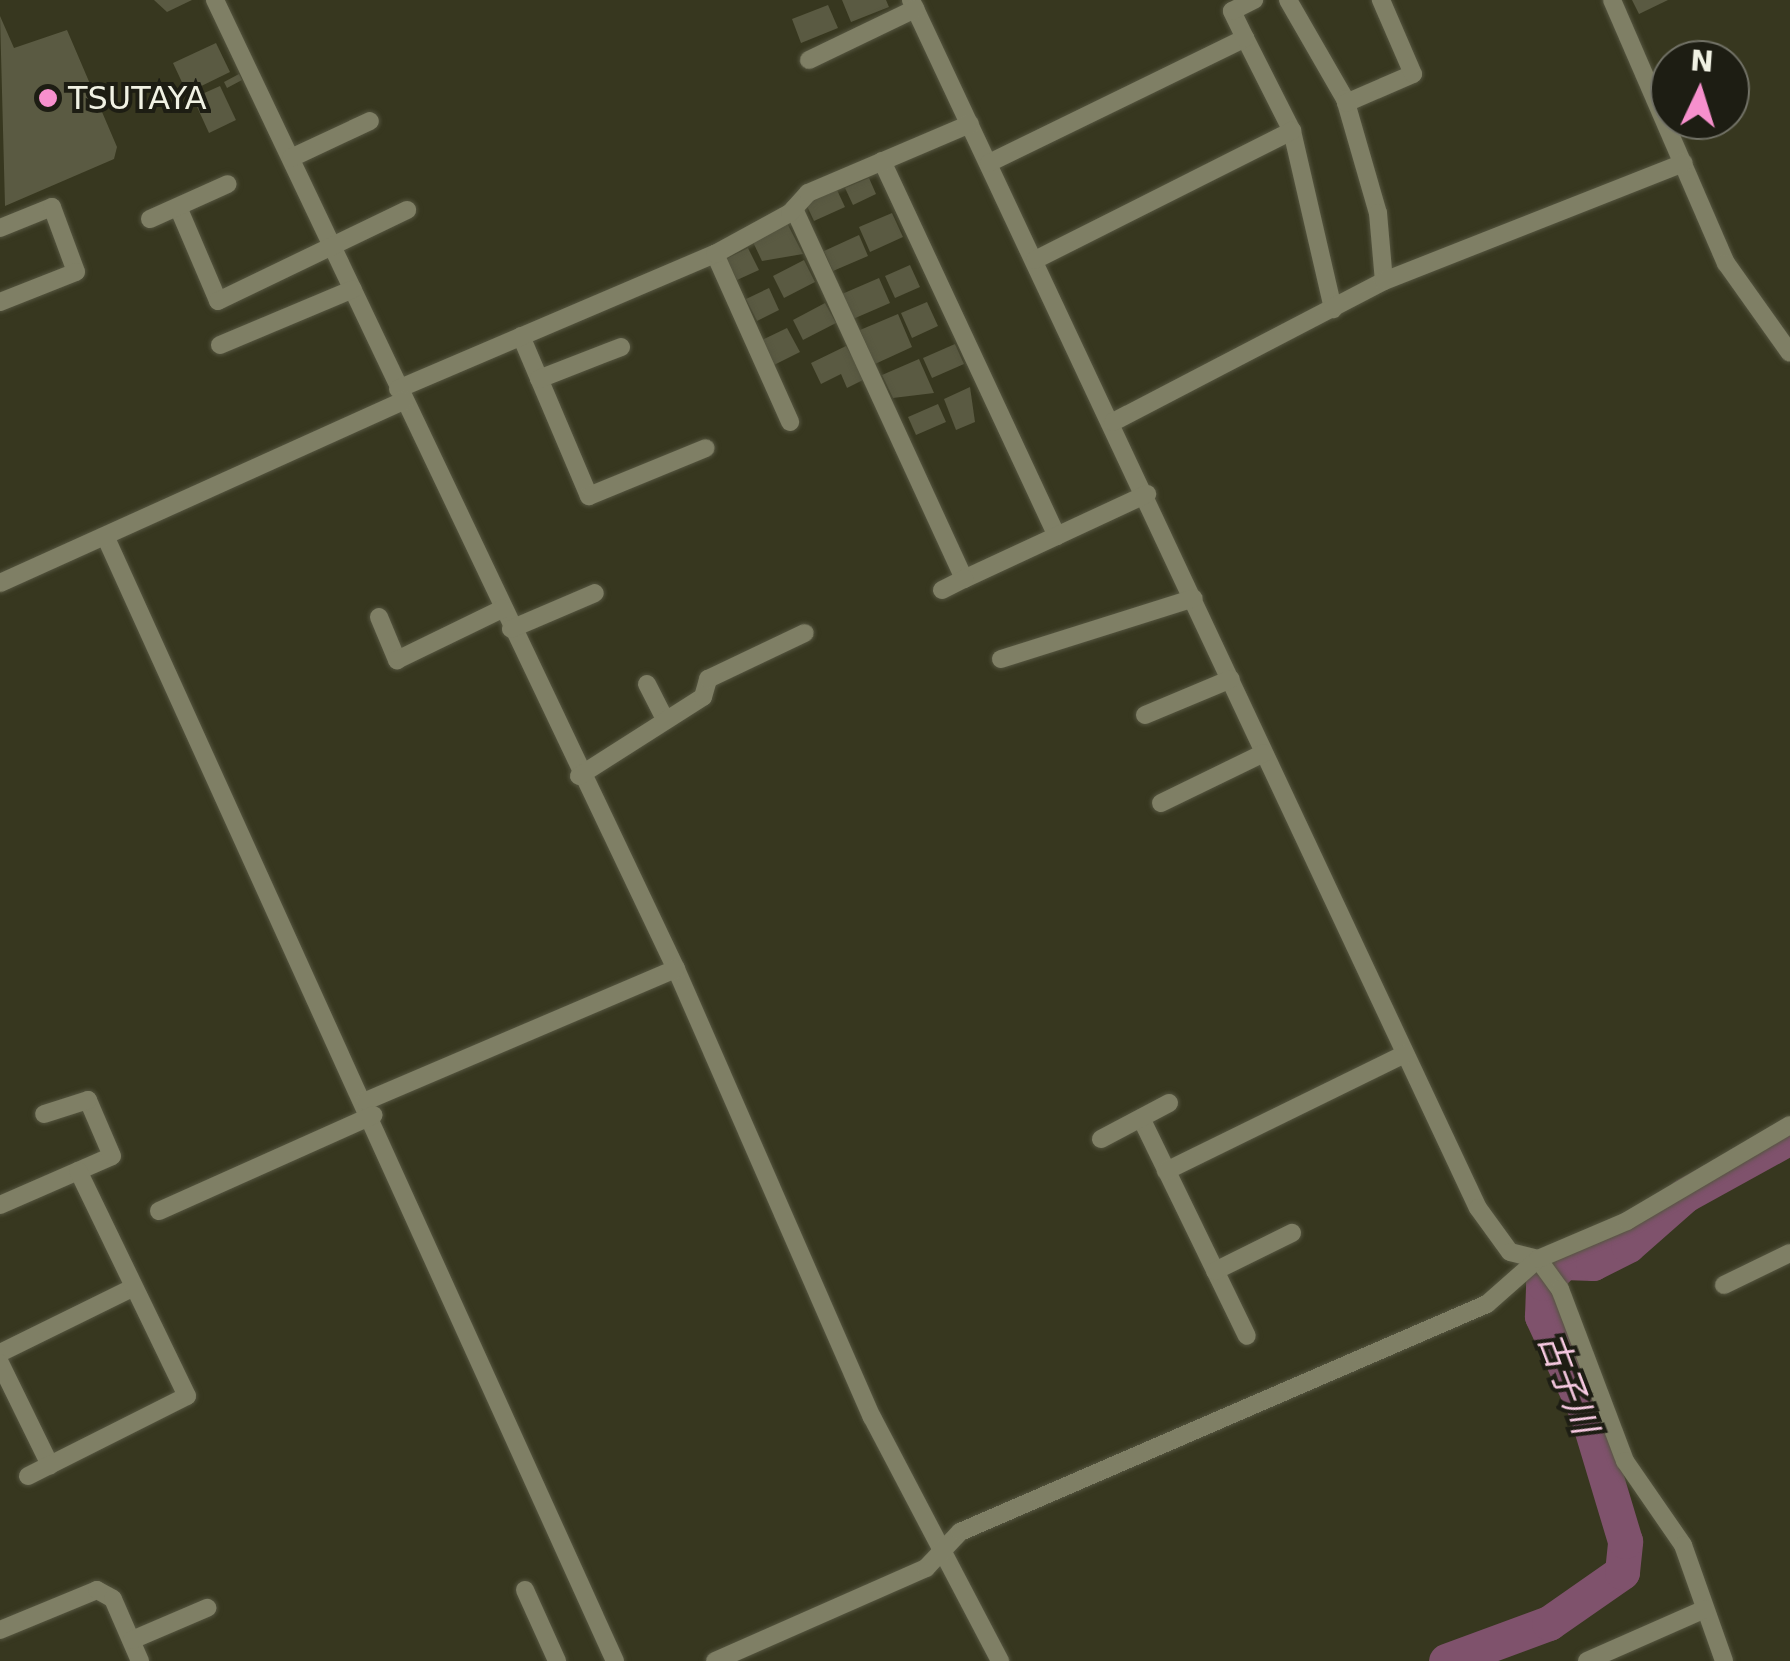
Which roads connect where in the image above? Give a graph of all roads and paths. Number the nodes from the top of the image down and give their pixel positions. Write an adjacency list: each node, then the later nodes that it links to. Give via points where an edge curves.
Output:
1 (215, 0): 13 (street)
2 (1254, 0): 7 (street, via 1232,11)
3 (1288, 0): 9 (street)
4 (1381, 0): 9 (street, via 1413,74)
5 (1612, 0): 16 (street)
6 (913, 4): 8 (street); 11 (street)
7 (1245, 38): 12 (street); 15 (street)
8 (809, 60)
9 (1346, 103): 26 (street, via 1378,214)
10 (370, 122): 13 (street)
11 (970, 124): 14 (street); 15 (street)
12 (1292, 131): 25 (street); 29 (street)
13 (292, 158): 23 (street)
14 (882, 161): 19 (street, via 808,192); 40 (street)
15 (989, 163): 25 (street)
16 (1684, 163): 26 (street); 33 (street, via 1726,263)
17 (228, 184): 18 (street)
18 (178, 207): 21 (street); 23 (street, via 218,301)
19 (794, 208): 24 (street); 42 (street)
20 (407, 210): 23 (street)
21 (150, 219)
22 (0, 228): 28 (street, via 52,207 76,272)
23 (332, 244): 27 (street)
24 (715, 254): 30 (street); 36 (street)
25 (1035, 260): 37 (street)
26 (1384, 281): 29 (street)
27 (353, 289): 31 (street); 35 (street)
28 (0, 302)
29 (1333, 309): 37 (street)
30 (521, 336): 34 (street); 35 (street)
31 (220, 345)
32 (620, 347): 34 (street)
33 (1790, 353)
34 (539, 378): 38 (street, via 589,496)
35 (401, 395): 41 (street); 47 (street)
36 (790, 422)
37 (1114, 422): 39 (street)
38 (706, 448)
39 (1146, 494): 40 (street); 46 (street)
40 (1057, 536): 42 (street)
41 (106, 538): 43 (street); 62 (street, via 232,804 256,882)
42 (964, 579): 44 (street)
43 (0, 582)
44 (942, 590)
45 (595, 593): 49 (street)
46 (1194, 598): 51 (street); 52 (street)
47 (502, 610): 48 (street, via 397,660); 49 (street)
48 (379, 617)
49 (511, 630): 57 (street)
50 (805, 632): 55 (street, via 708,679 704,696)
51 (1001, 659)
52 (1230, 679): 54 (street); 56 (street)
53 (647, 684): 55 (street)
54 (1146, 715)
55 (665, 719): 57 (street)
56 (1264, 752): 58 (street); 60 (street)
57 (579, 776): 59 (street)
58 (1161, 803)
59 (676, 969): 62 (street); 82 (street, via 872,1416)
60 (1405, 1054): 68 (street); 73 (street, via 1478,1208 1510,1252)
61 (1169, 1103): 64 (street)
62 (370, 1108): 70 (street); 90 (street, via 429,1258)
63 (44, 1114): 67 (street, via 88,1100 112,1156)
64 (1141, 1118): 66 (street); 68 (street)
65 (1790, 1124): 73 (street, via 1627,1221)
66 (1101, 1139)
67 (78, 1170): 69 (street); 76 (street)
68 (1166, 1171): 74 (street)
69 (0, 1205)
70 (159, 1211)
71 (1292, 1233): 74 (street)
72 (1790, 1253): 75 (street)
73 (1541, 1262): 82 (street, via 1487,1304 960,1532); 85 (street, via 1560,1289 1625,1460 1683,1545)
74 (1215, 1271): 77 (street)
75 (1724, 1285)
76 (134, 1287): 78 (street); 80 (street, via 187,1396)
77 (1247, 1336)
78 (0, 1353)
79 (0, 1363): 80 (street)
80 (50, 1465): 81 (street)
81 (28, 1476)
82 (944, 1549): 91 (street, via 926,1568); 92 (street)
83 (525, 1590): 89 (street)
84 (207, 1608): 87 (street)
85 (1706, 1608): 93 (street); 94 (street)
86 (0, 1630): 87 (street, via 97,1590 113,1599)
87 (132, 1640): 88 (street)
88 (140, 1661)
89 (557, 1661)
90 (615, 1661)
91 (715, 1661)
92 (1000, 1661)
93 (1587, 1661)
94 (1724, 1661)

